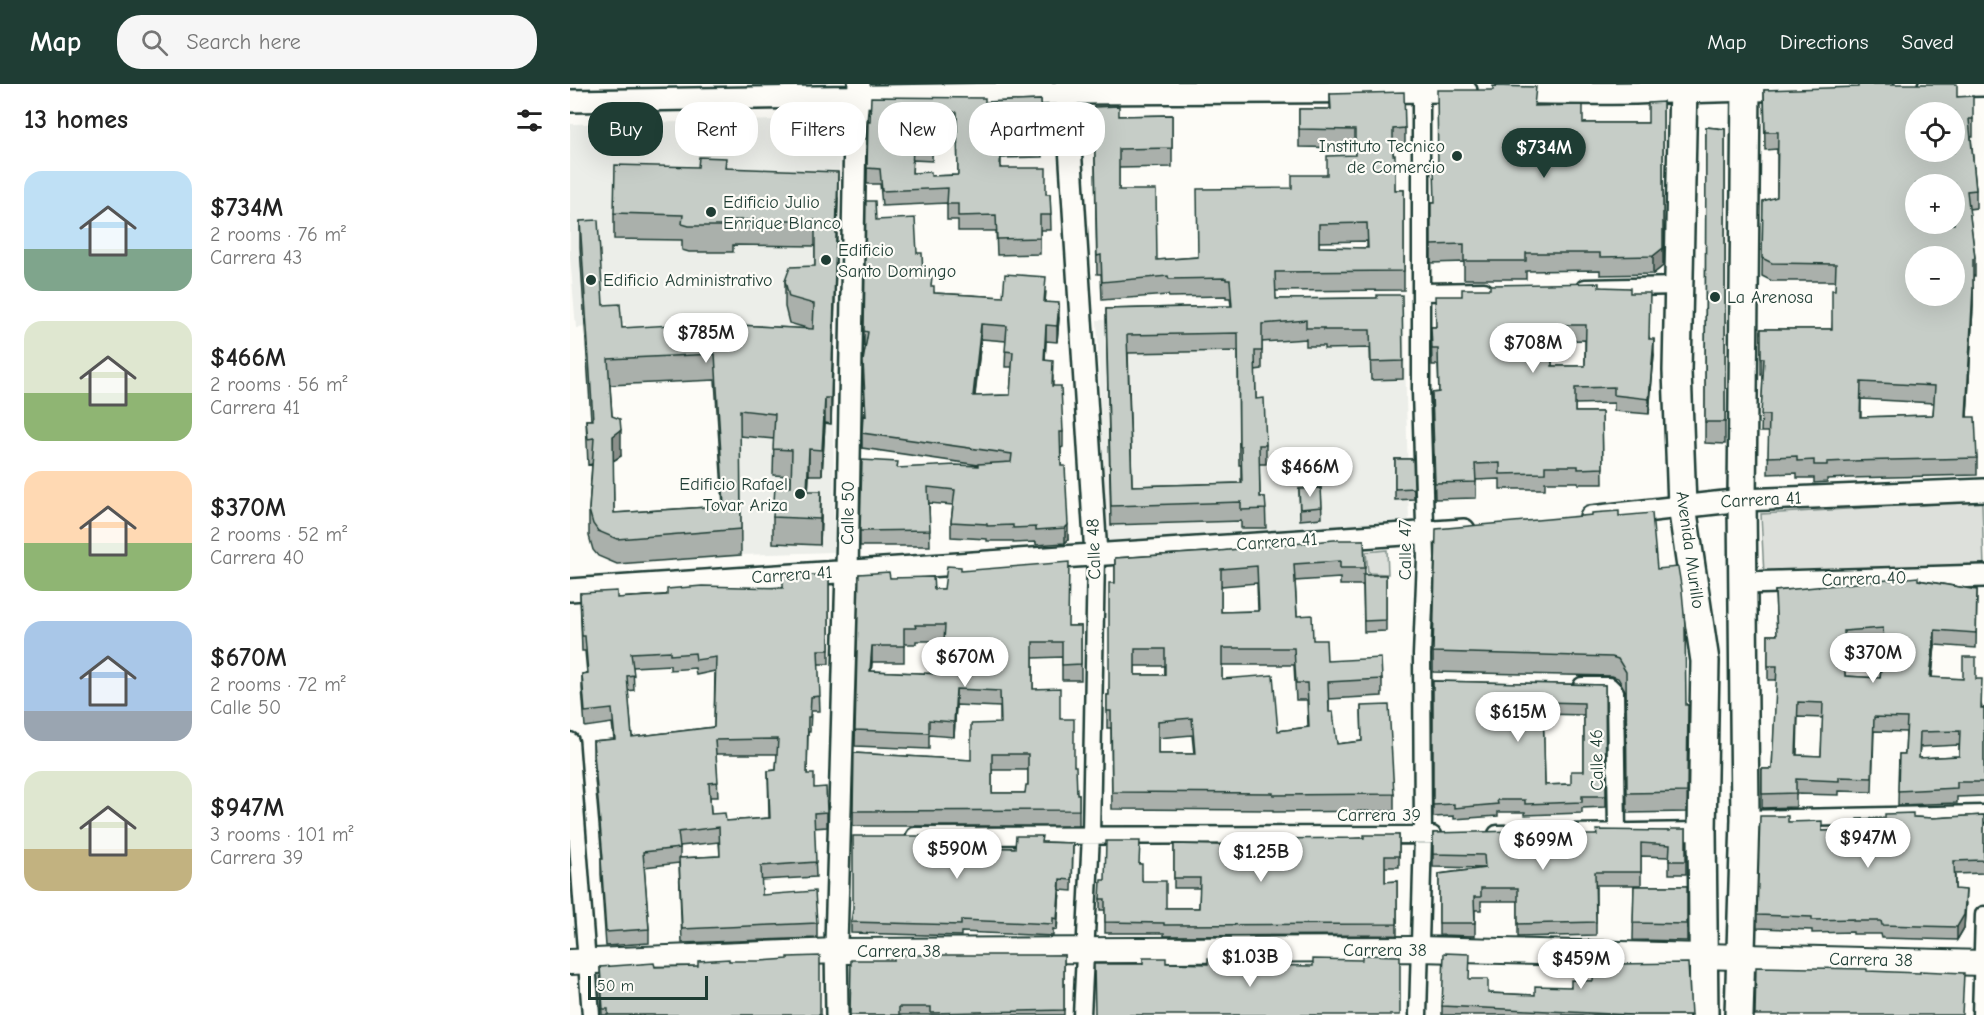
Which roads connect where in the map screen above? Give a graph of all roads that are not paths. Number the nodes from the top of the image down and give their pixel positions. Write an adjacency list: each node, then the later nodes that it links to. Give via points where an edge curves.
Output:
1 (1984, 85): 3 (street)
2 (1421, 87): 4 (street); 5 (street, via 1538,93); 11 (street, Calle 47)
3 (1746, 87): 5 (street); 13 (main road)
4 (1066, 89): 6 (street); 18 (street, Calle 48)
5 (1682, 89): 8 (main road, Avenida Murillo)
6 (858, 90): 7 (street); 19 (street, Calle 50)
7 (570, 101)
8 (1678, 286): 9 (street); 14 (main road, Avenida Murillo)
9 (1575, 288)
10 (1505, 290): 11 (street)
11 (1422, 292): 17 (street, Calle 47)
12 (1984, 490): 13 (street, Carrera 41)
13 (1742, 500): 14 (street, Carrera 41); 21 (main road)
14 (1682, 506): 15 (street, Carrera 41); 29 (main road, Avenida Murillo, via 1705,661)
15 (1567, 519)
16 (1485, 529): 17 (street, Carrera 41)
17 (1425, 532): 18 (street, Carrera 41); 33 (street, Calle 47, via 1428,682)
18 (1096, 555): 19 (street, Carrera 41); 32 (street, Calle 48)
19 (847, 571): 22 (street, Carrera 41); 38 (street, Calle 50, via 845,837)
20 (1984, 576): 21 (street, Carrera 40)
21 (1744, 583): 27 (main road)
22 (570, 590)
23 (1563, 685): 28 (street, Calle 46, via 1612,687 1615,692)
24 (570, 741): 25 (street)
25 (571, 779): 41 (street)
26 (1984, 814): 27 (street)
27 (1745, 819): 40 (main road)
28 (1617, 831): 29 (street); 31 (street)
29 (1702, 831): 39 (main road, Avenida Murillo)
30 (1446, 834): 33 (street, Carrera 39)
31 (1480, 834)
32 (1091, 835): 33 (street, Carrera 39); 34 (street, Carrera 39); 37 (street, Calle 48)
33 (1423, 835): 36 (street, Calle 47)
34 (899, 836)
35 (1984, 915): 42 (street)
36 (1418, 949): 37 (main road, Carrera 38); 39 (main road, Carrera 38); 46 (street, Calle 47)
37 (1085, 950): 38 (main road, Carrera 38); 45 (street, Calle 48)
38 (836, 951): 41 (main road, Carrera 38); 44 (street, Calle 50)
39 (1703, 956): 40 (main road, Carrera 38); 47 (main road, Avenida Murillo)
40 (1740, 957): 42 (main road, Carrera 38); 48 (main road)
41 (579, 962): 43 (street)
42 (1983, 963): 49 (street)
43 (591, 1015)
44 (837, 1015)
45 (1082, 1015)
46 (1418, 1015)
47 (1704, 1015)
48 (1739, 1015)
49 (1981, 1015)

